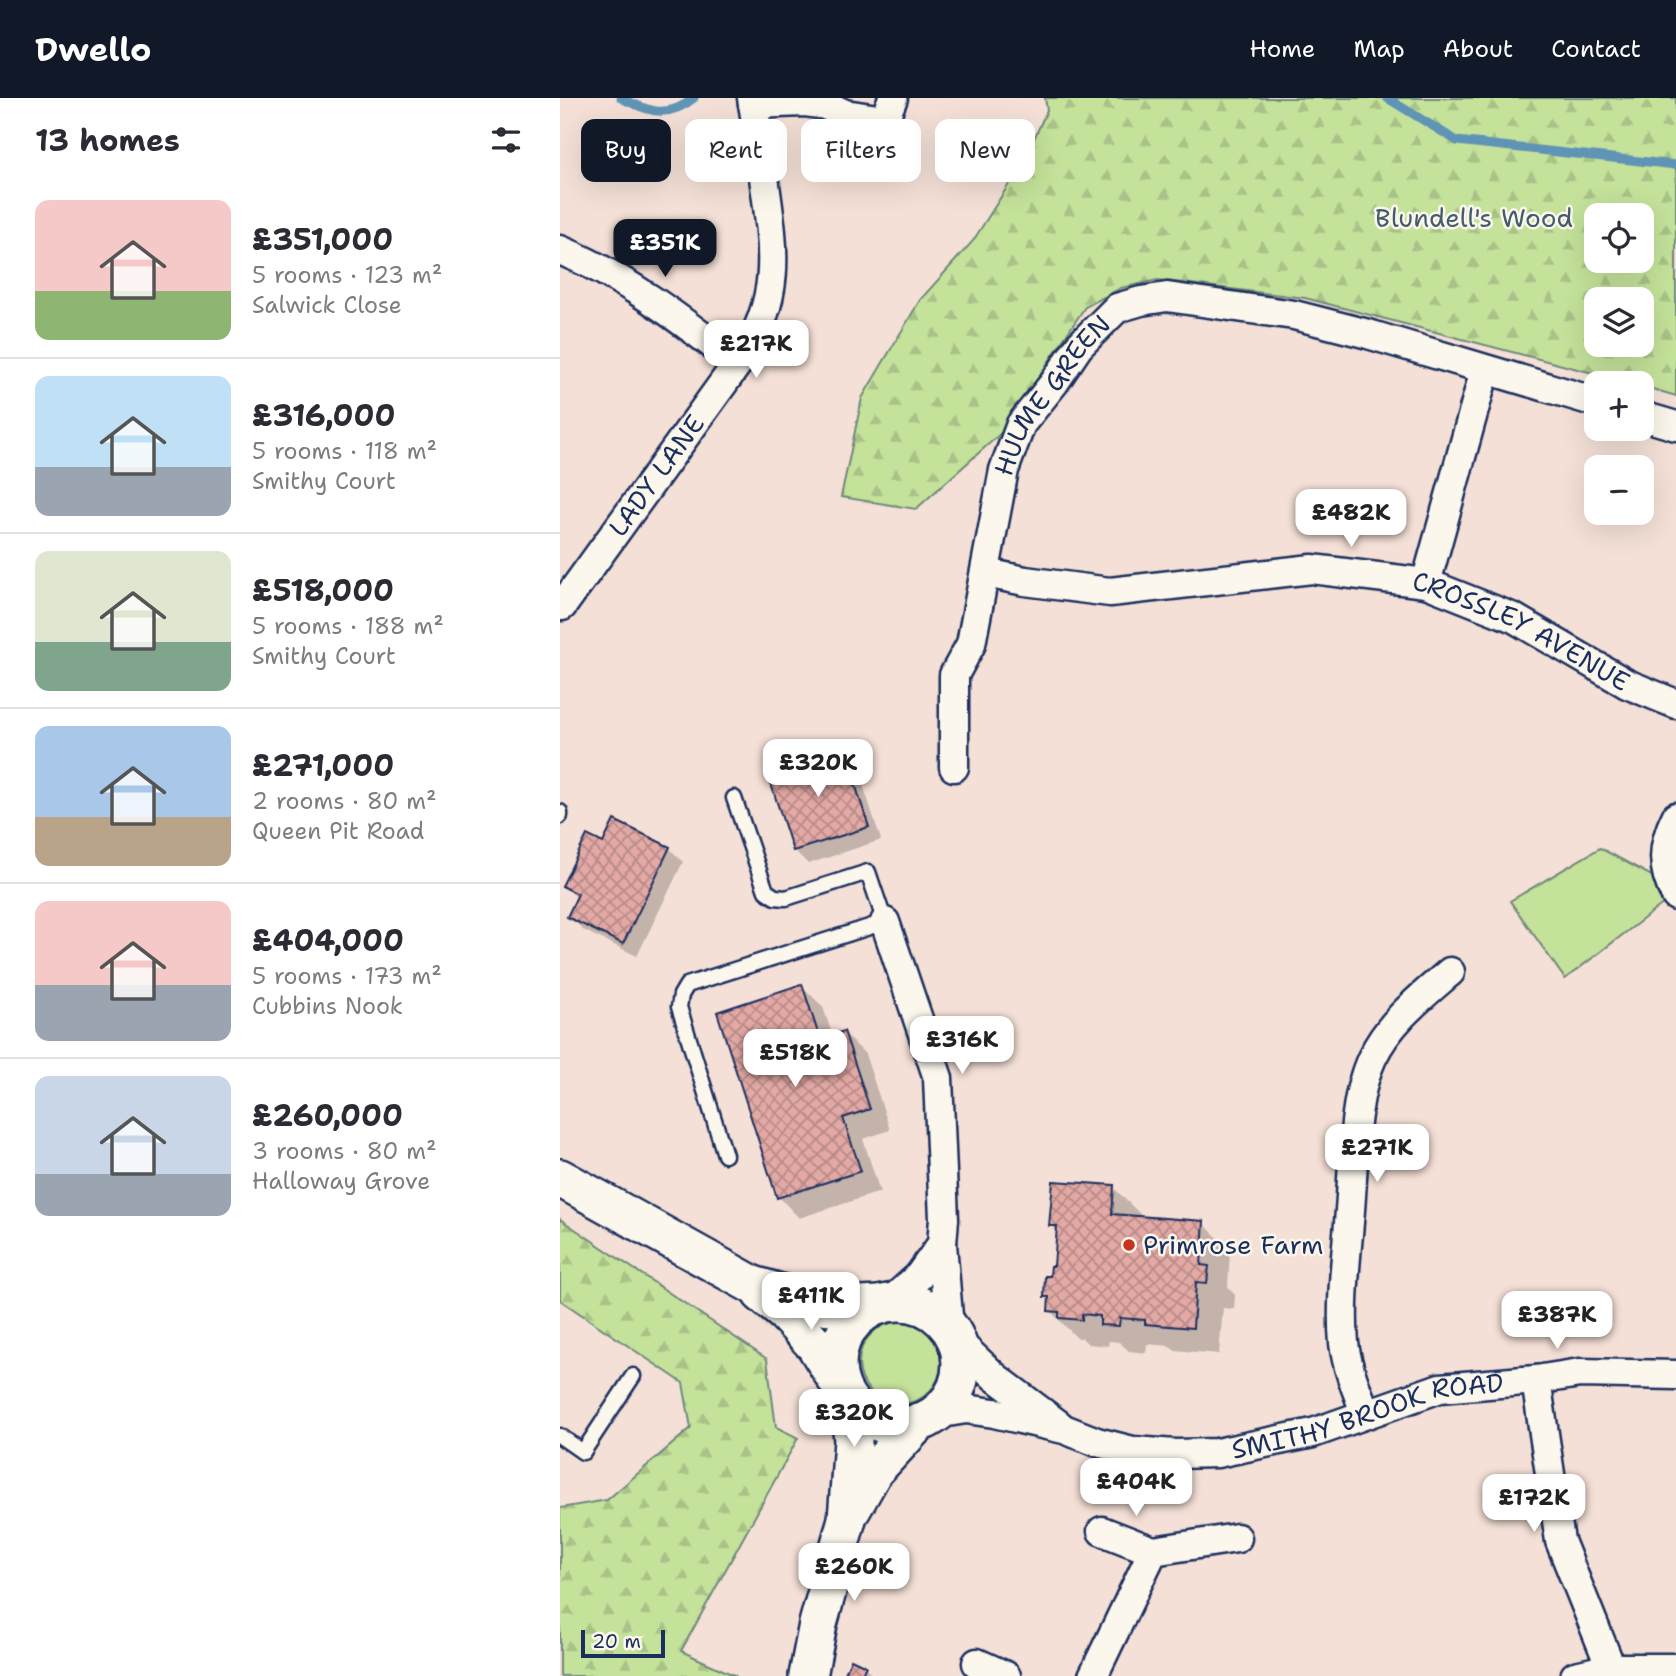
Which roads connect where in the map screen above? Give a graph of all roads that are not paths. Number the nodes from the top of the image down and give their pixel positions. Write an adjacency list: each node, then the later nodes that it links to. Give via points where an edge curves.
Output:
1 (753, 101): 2 (street, via 804,102 845,114); 4 (street, LADY LANE, via 773,242 772,272 762,324)
2 (889, 109)
3 (560, 250): 4 (street, via 629,285)
4 (737, 363): 11 (street, LADY LANE)
5 (1485, 370): 6 (street, HULME GREEN); 9 (street, HULME GREEN, via 1294,315 1167,297 1117,308 1079,346 1021,424 1004,470); 10 (street)
6 (1584, 399)
7 (1654, 420): 8 (street)
8 (1676, 426)
9 (985, 573): 10 (street, CROSSLEY AVENUE, via 1110,592 1312,569); 13 (street, HULME GREEN, via 971,644 954,675)
10 (1426, 583): 12 (street, CROSSLEY AVENUE, via 1514,618 1627,684)
11 (561, 607)
12 (1676, 704)
13 (954, 767)
14 (734, 798): 17 (lane, via 766,891 786,898 868,872)
15 (1676, 817): 16 (street, via 1666,838 1667,878)
16 (1676, 896)
17 (885, 922): 19 (lane, via 687,985 679,1007); 21 (street, via 938,1079)
18 (1450, 972): 29 (street, via 1384,1037 1371,1060 1358,1110 1344,1343)
19 (725, 1155)
20 (560, 1178): 22 (street)
21 (943, 1244): 23 (street, via 919,1276); 24 (street)
22 (753, 1285): 23 (street, via 821,1305); 28 (street, via 810,1340)
23 (885, 1303): 24 (street, via 923,1307 938,1315); 28 (street, via 861,1314 839,1347 837,1367)
24 (953, 1334): 30 (street, via 961,1360 959,1381 950,1399); 31 (street, SMITHY BROOK ROAD, via 995,1377)
25 (1676, 1375): 27 (street, SMITHY BROOK ROAD, via 1580,1373)
26 (633, 1376): 32 (lane, via 583,1452)
27 (1536, 1380): 29 (street, SMITHY BROOK ROAD, via 1440,1388); 38 (street, via 1560,1541)
28 (845, 1394): 30 (street, via 863,1414 881,1423 900,1426); 33 (street, via 853,1441)
29 (1366, 1415): 31 (street, SMITHY BROOK ROAD, via 1313,1433 1217,1453 1133,1451)
30 (927, 1418): 31 (street, SMITHY BROOK ROAD, via 966,1409); 33 (street, via 899,1441 873,1472)
31 (1064, 1429)
32 (560, 1436)
33 (847, 1519): 40 (street)
34 (1102, 1531): 36 (street)
35 (1237, 1538): 36 (street)
36 (1153, 1551): 42 (street)
37 (977, 1663): 41 (street)
38 (1611, 1668): 39 (street); 43 (street)
39 (1676, 1668)
40 (808, 1676)
41 (1006, 1676)
42 (1093, 1676)
43 (1575, 1676)

